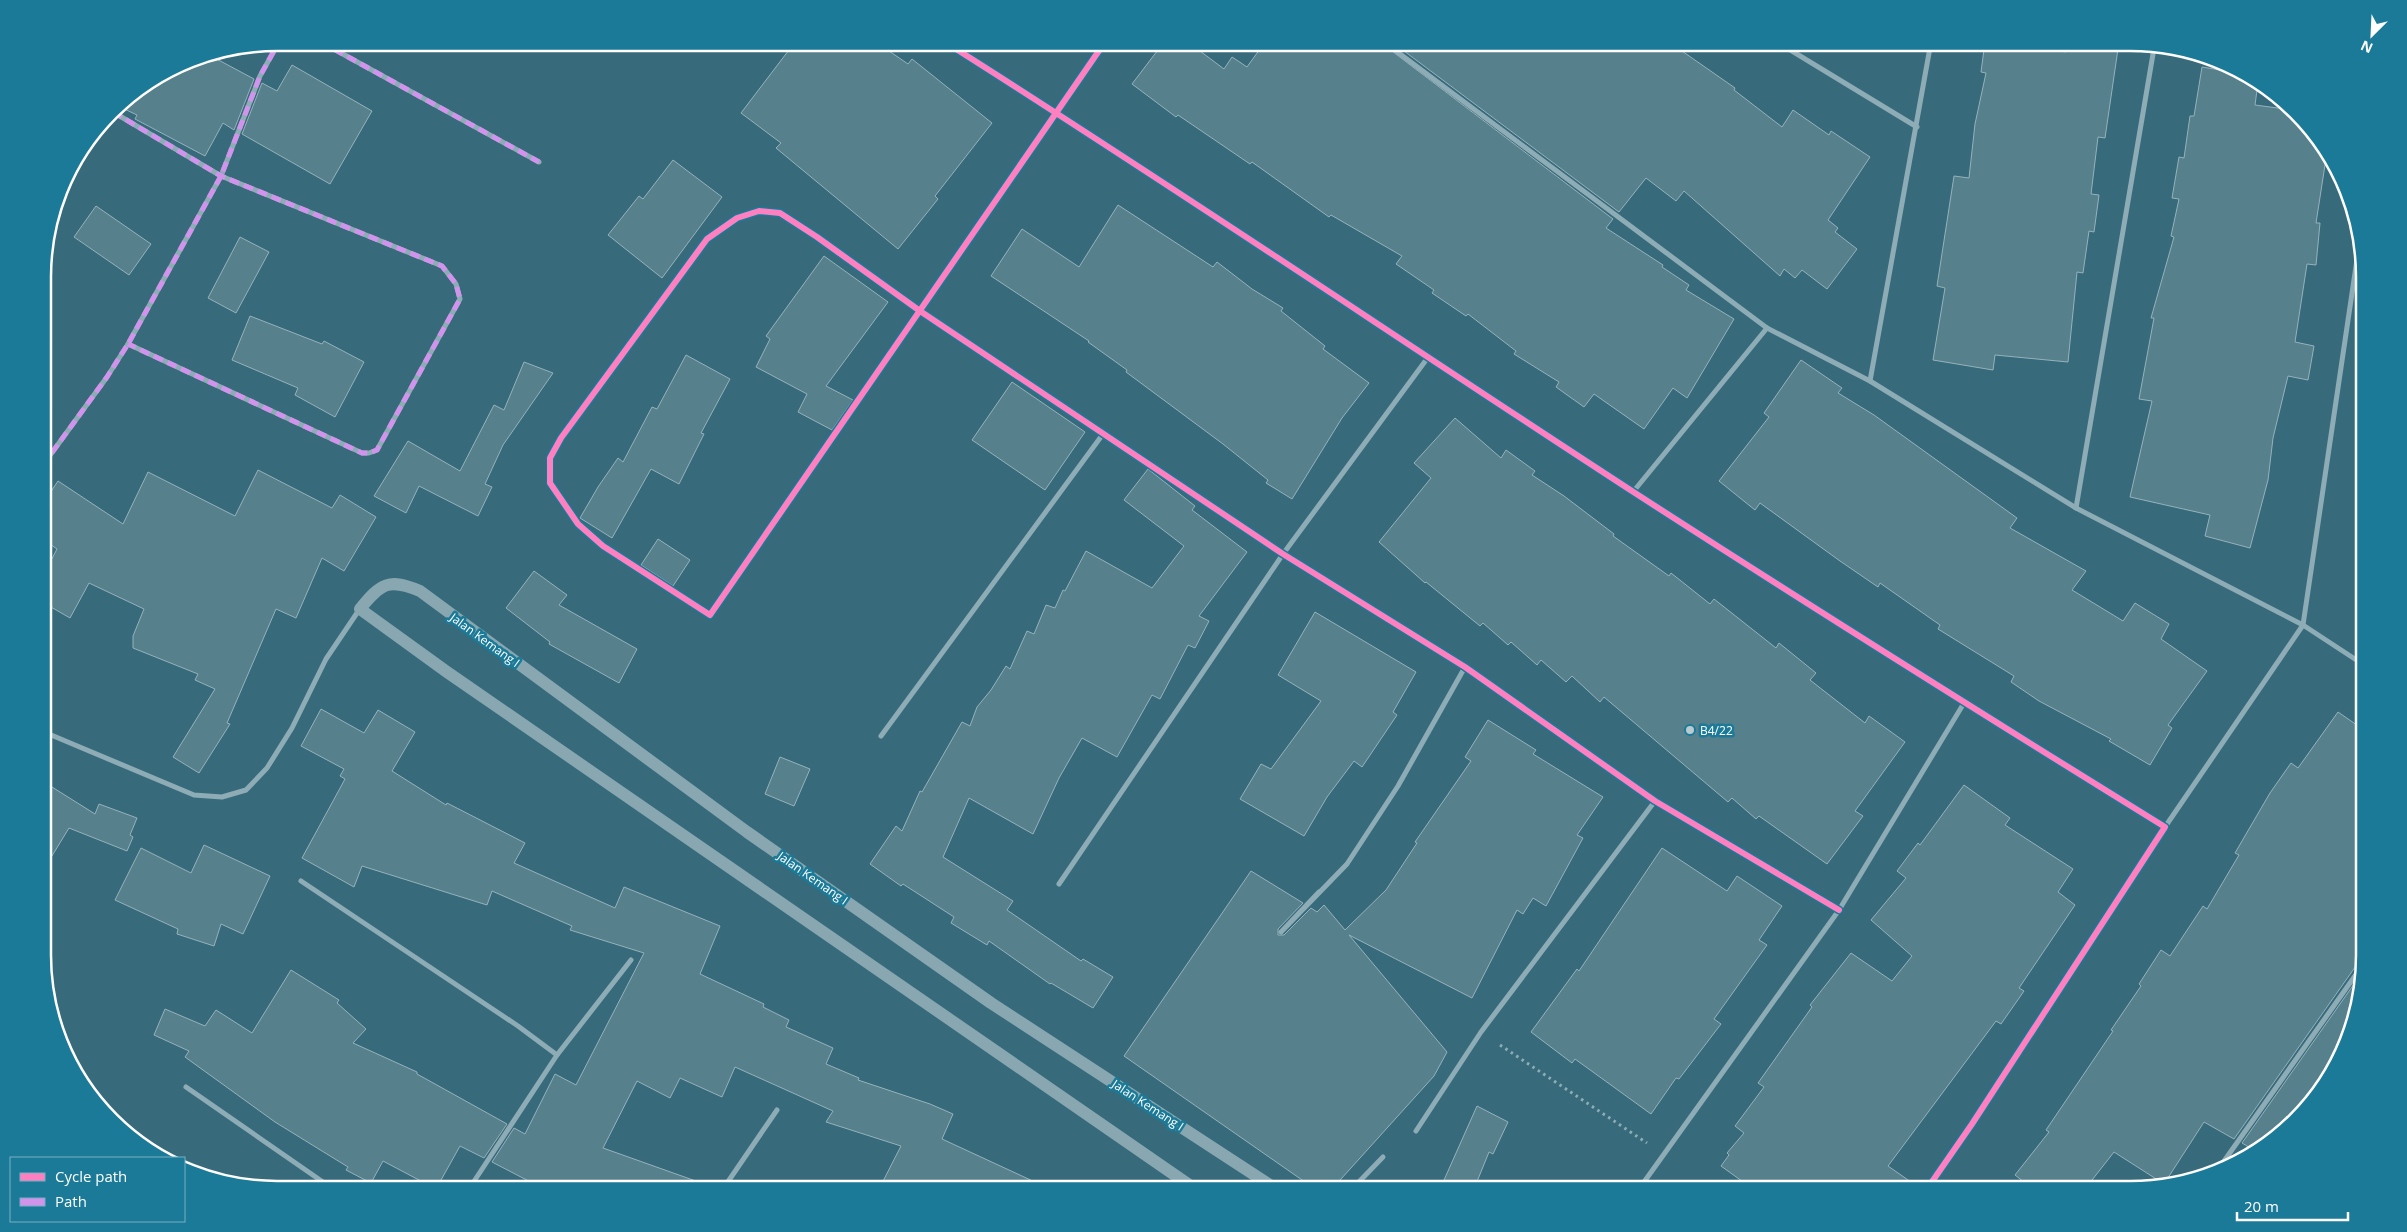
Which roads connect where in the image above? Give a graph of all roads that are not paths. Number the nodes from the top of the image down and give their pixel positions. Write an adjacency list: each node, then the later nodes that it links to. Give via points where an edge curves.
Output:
1 (273, 51): 13 (street, via 260,76)
2 (337, 51): 12 (street)
3 (959, 51): 9 (street)
4 (1099, 51): 9 (street)
5 (1396, 51): 16 (street)
6 (1792, 51): 11 (street)
7 (1930, 51): 11 (street)
8 (2153, 53): 23 (street)
9 (1057, 113): 15 (street); 18 (street)
10 (119, 115): 13 (street)
11 (1916, 127): 19 (street)
12 (538, 162)
13 (221, 176): 17 (street); 17 (street, via 442,266 456,284 460,299 377,450 362,453)
14 (2355, 269): 26 (street)
15 (920, 312): 15 (street, via 780,214 759,211 737,218 707,239 561,438 550,458 550,482 578,524 603,546 710,614); 20 (street)
16 (1767, 328): 19 (street); 22 (street)
17 (128, 344): 21 (street)
18 (1429, 356): 22 (street); 24 (street)
19 (1870, 381): 23 (street)
20 (1103, 434): 24 (street); 31 (street)
21 (51, 455)
22 (1633, 492): 29 (street)
23 (2076, 508): 26 (street)
24 (1283, 554): 28 (street); 35 (street)
25 (360, 609): 30 (street, Jalan Kemang I, via 326,659 292,728 272,760 246,790 222,797 194,795); 49 (street); 50 (street, Jalan Kemang I, via 384,584 396,582 420,592 747,832 982,997)
26 (2303, 625): 27 (street); 33 (street)
27 (2356, 660)
28 (1465, 667): 32 (street); 36 (street, via 1388,802 1347,864)
29 (1964, 703): 33 (street); 37 (street)
30 (51, 735)
31 (881, 736)
32 (1655, 801): 37 (street); 43 (street, via 1481,1032)
33 (2165, 827): 53 (street)
34 (301, 881): 40 (street)
35 (1060, 884)
36 (1319, 892): 36 (street, via 1294,919 1280,932 1300,912)
37 (1839, 910): 52 (street)
38 (631, 960): 40 (street)
39 (2355, 977): 45 (street)
40 (557, 1055): 47 (street)
41 (186, 1087): 46 (street)
42 (777, 1110): 48 (street)
43 (1416, 1131)
44 (1382, 1157): 51 (street)
45 (2225, 1159)
46 (320, 1181)
47 (474, 1181)
48 (728, 1181)
49 (1184, 1181)
50 (1264, 1181)
51 (1360, 1181)
52 (1645, 1181)
53 (1932, 1181)

